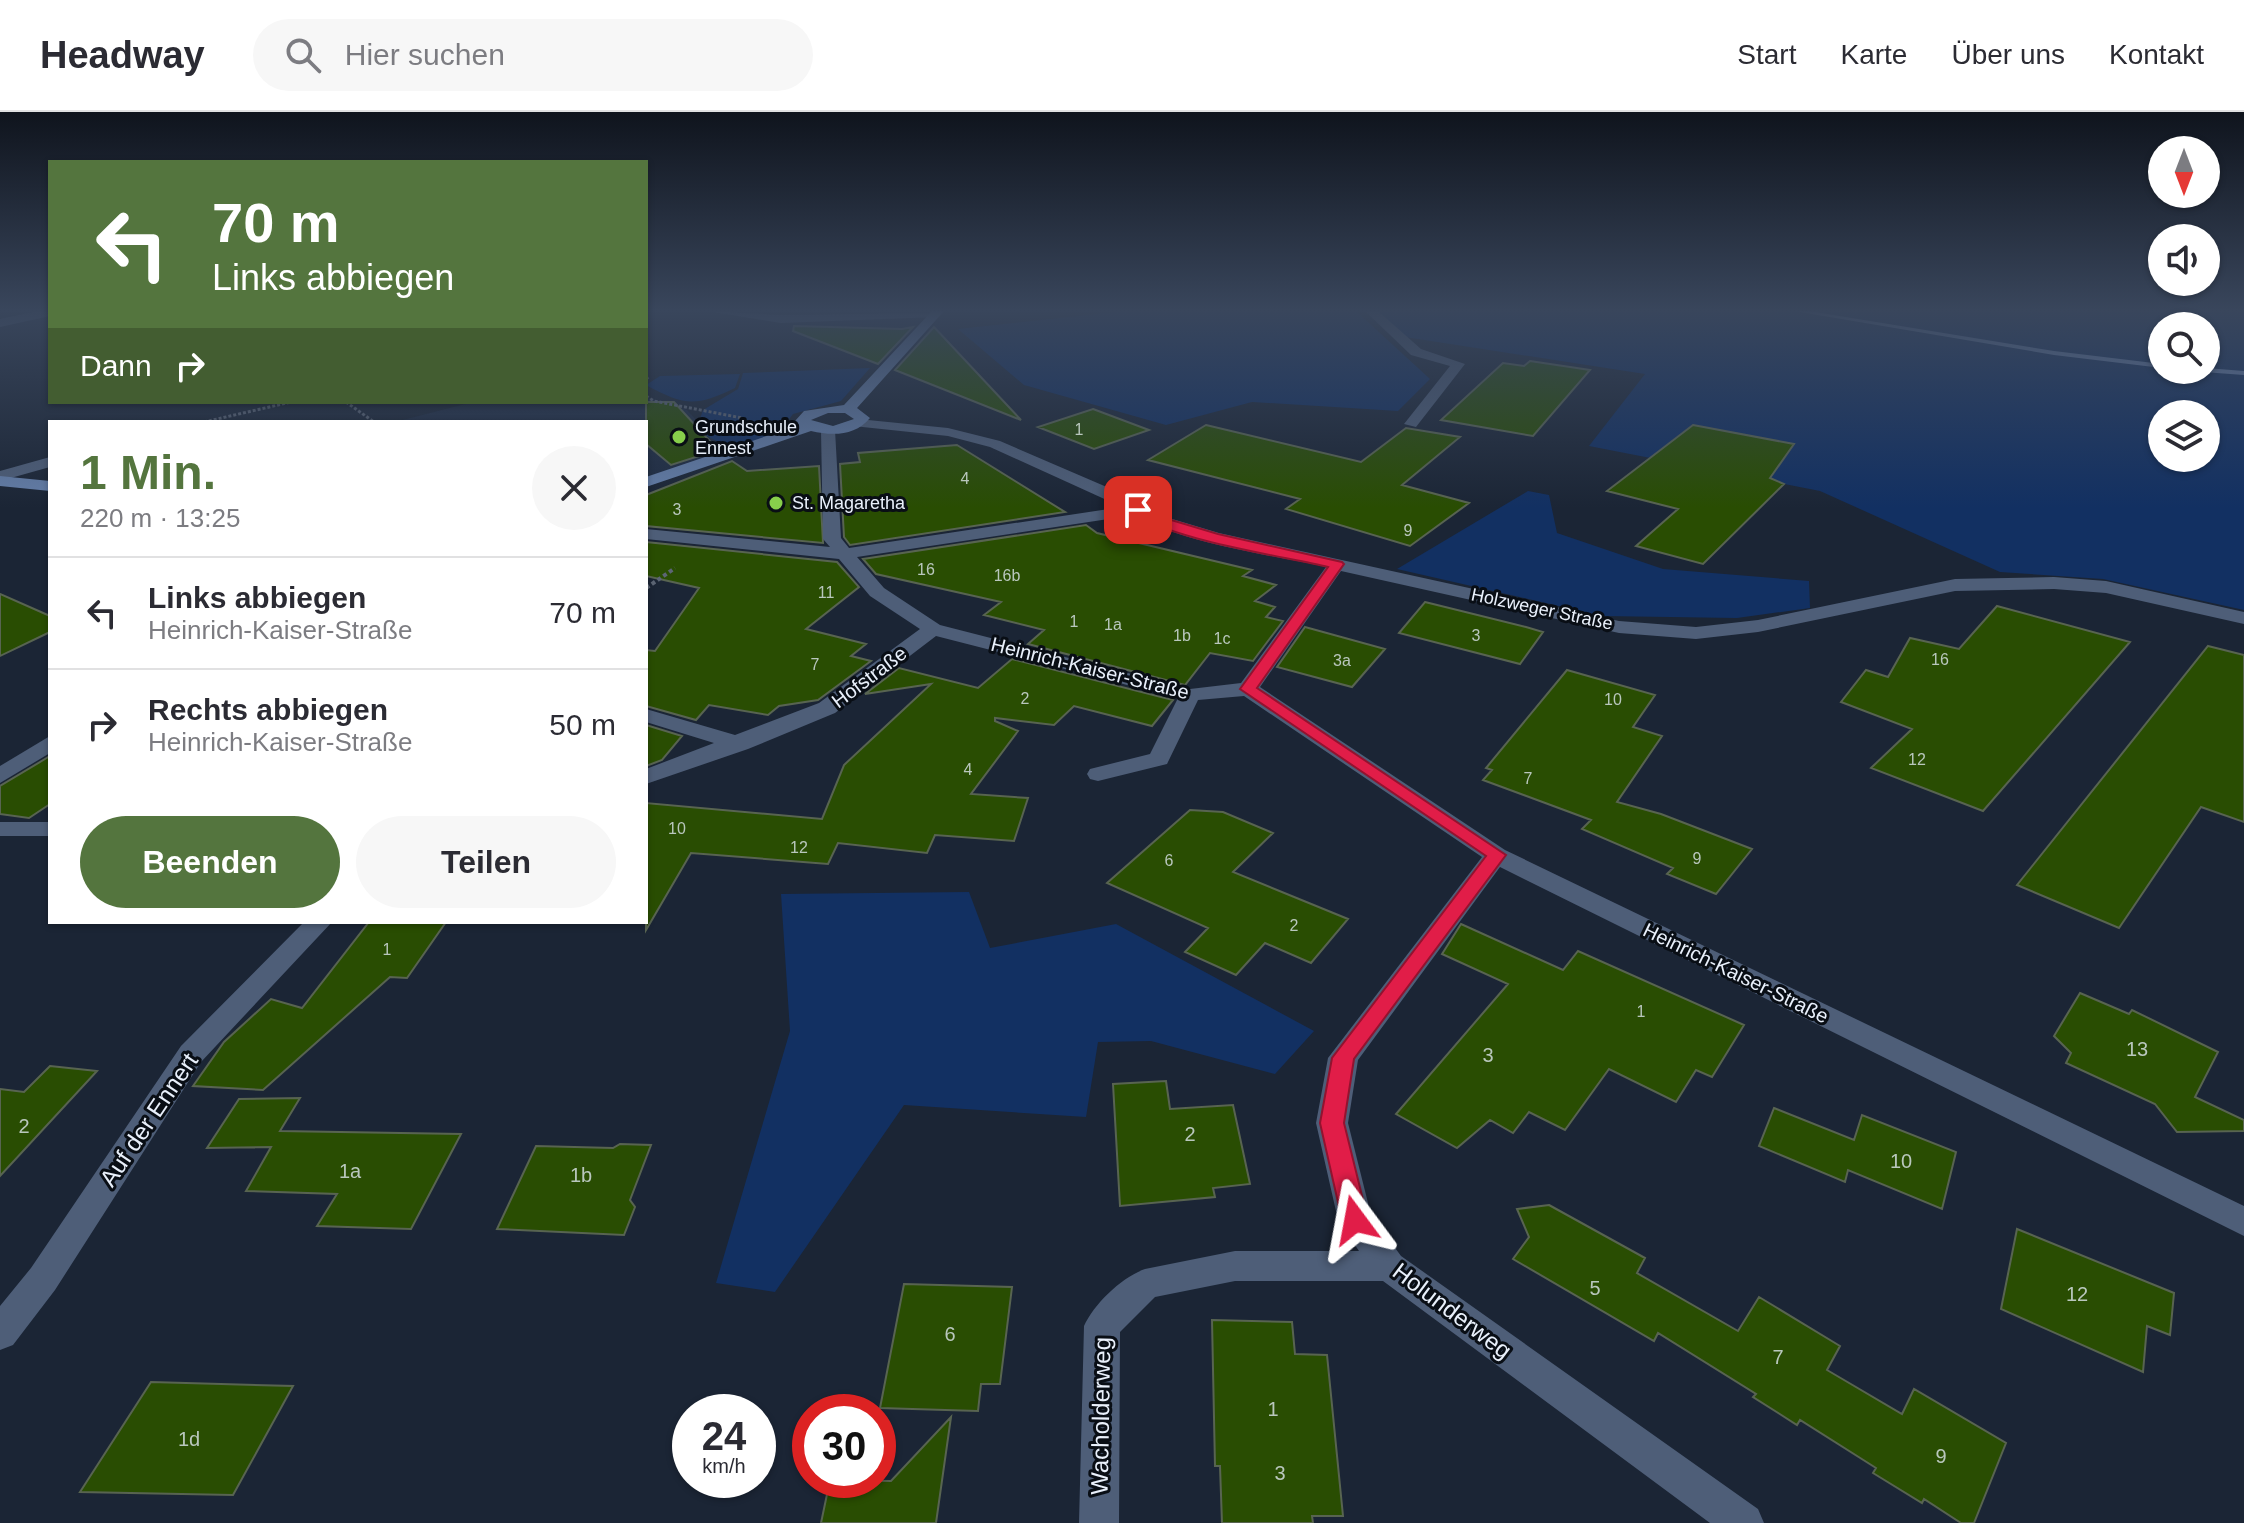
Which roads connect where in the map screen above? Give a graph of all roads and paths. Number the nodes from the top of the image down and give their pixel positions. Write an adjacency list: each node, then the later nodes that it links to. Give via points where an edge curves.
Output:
1 (885, 377): 6 (street)
2 (1448, 377): 9 (street)
3 (648, 397): 12 (path, via 754,420)
4 (282, 404): 7 (path)
5 (349, 404): 8 (path)
6 (853, 416): 10 (street, via 809,414 802,421); 11 (street); 17 (street, Holzweger Straße, via 995,444)
7 (213, 420)
8 (371, 420)
9 (1411, 424)
10 (809, 427): 11 (street); 12 (street)
11 (828, 430): 19 (street, via 832,539)
12 (770, 441): 15 (street)
13 (48, 463): 14 (street)
14 (0, 478): 16 (street)
15 (648, 481)
16 (48, 486)
17 (1138, 510): 19 (street); 20 (street, Holzweger Straße, via 1215,537)
18 (648, 534): 19 (street)
19 (844, 554): 22 (street, via 877,592)
20 (1337, 564): 21 (street, Holzweger Straße, via 1619,627 1696,633 1758,626 1955,585 2106,587); 23 (street)
21 (2244, 618)
22 (933, 629): 24 (street, Heinrich-Kaiser-Straße); 27 (street, Hofstraße, via 827,708)
23 (1248, 689): 24 (street, Heinrich-Kaiser-Straße); 33 (street, Heinrich-Kaiser-Straße)
24 (1190, 695): 28 (street, via 1159,759)
25 (648, 716): 27 (street)
26 (48, 744): 29 (street)
27 (740, 744): 30 (street, Hofstraße)
28 (1098, 774)
29 (0, 776)
30 (648, 776)
31 (0, 829): 32 (street)
32 (48, 829)
33 (1496, 855): 35 (street, Heinrich-Kaiser-Straße); 36 (street, Holunderweg, via 1343,1058 1332,1123 1355,1220)
34 (317, 924): 37 (street, Auf der Ennert, via 191,1054 43,1279)
35 (2244, 1222)
36 (1389, 1266): 38 (street, Wacholderweg, via 1235,1266 1145,1284 1102,1326); 39 (street, Holunderweg)
37 (0, 1334)
38 (1099, 1523)
39 (1744, 1523)

